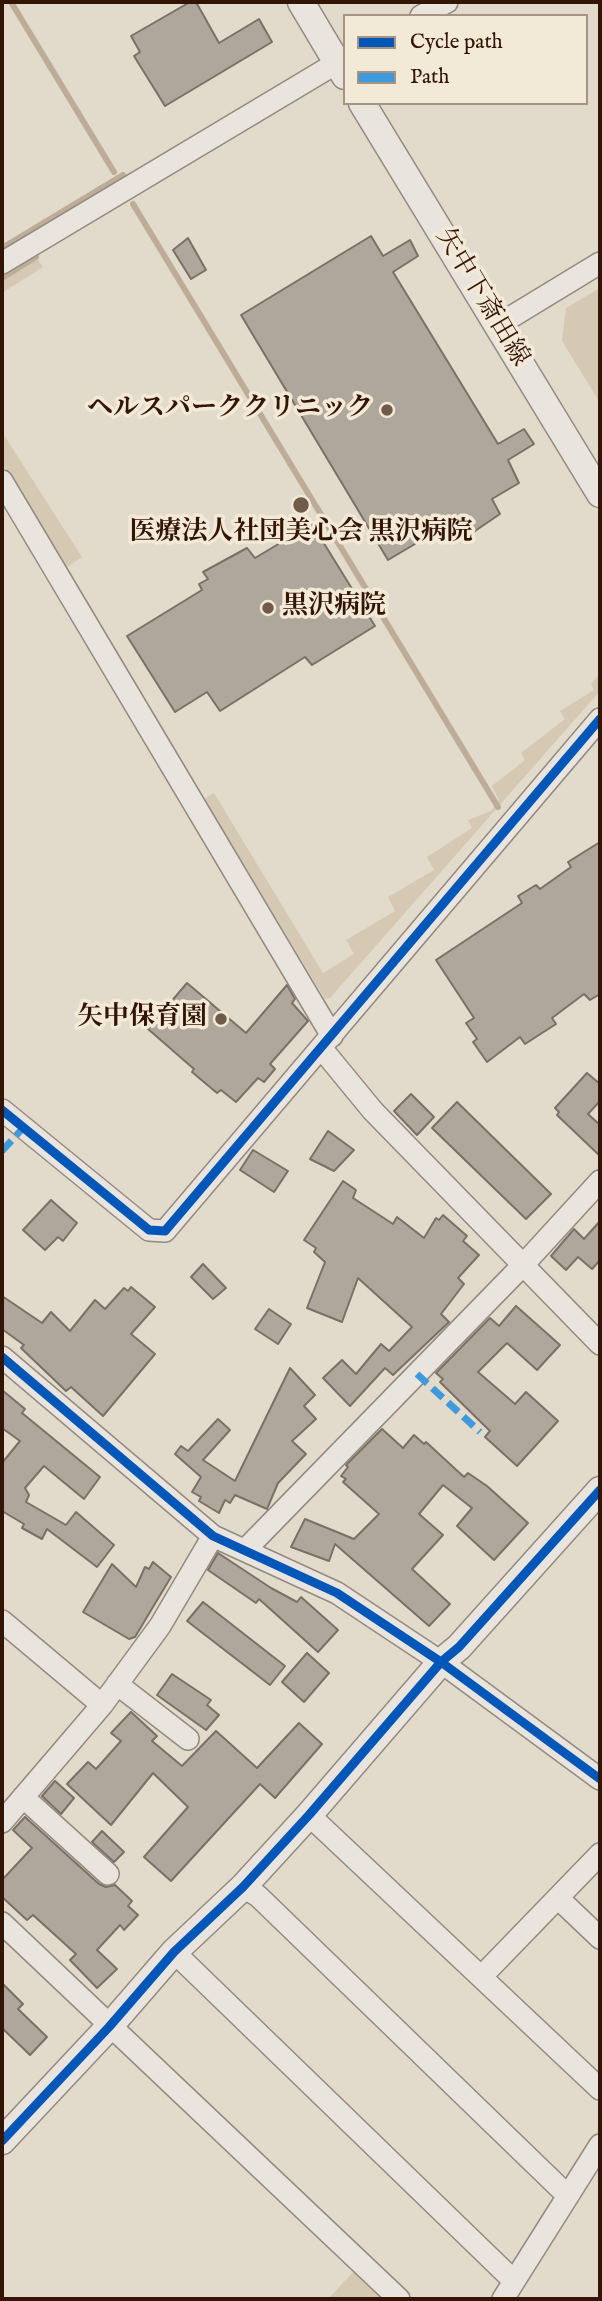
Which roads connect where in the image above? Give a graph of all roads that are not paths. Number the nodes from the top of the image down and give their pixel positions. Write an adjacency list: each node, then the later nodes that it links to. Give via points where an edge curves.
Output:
1 (301, 2): 4 (street)
2 (447, 2): 3 (street)
3 (425, 14)
4 (342, 65): 6 (street)
5 (363, 105): 8 (street, 矢中下斎田線)
6 (2, 263)
7 (600, 263): 8 (street)
8 (498, 325): 10 (street, 矢中下斎田線)
9 (2, 481): 12 (street)
10 (600, 494)
11 (600, 719): 12 (street)
12 (327, 1042): 13 (street, via 165,1231 156,1233); 15 (street, via 373,1111)
13 (2, 1110)
14 (600, 1181): 15 (street)
15 (524, 1264): 16 (street); 20 (street)
16 (600, 1344)
17 (2, 1357): 19 (street)
18 (600, 1491): 22 (street)
19 (213, 1536): 20 (street); 23 (street, via 160,1626)
20 (245, 1550): 22 (street, via 337,1593)
21 (2, 1621): 24 (street)
22 (441, 1662): 26 (street); 28 (street)
23 (117, 1684): 24 (street); 25 (street)
24 (102, 1705): 27 (street)
25 (188, 1739)
26 (600, 1779)
27 (23, 1797): 29 (street); 31 (street)
28 (309, 1815): 32 (street); 37 (street)
29 (2, 1822)
30 (600, 1854): 33 (street)
31 (108, 1874)
32 (243, 1887): 36 (street); 42 (street, via 258,1896)
33 (558, 1898): 35 (street); 37 (street)
34 (2, 1923): 38 (street)
35 (600, 1938)
36 (174, 1952): 38 (street); 43 (street)
37 (481, 1977): 39 (street)
38 (109, 2027): 40 (street); 44 (street)
39 (600, 2089)
40 (2, 2141)
41 (600, 2146): 42 (street)
42 (568, 2196): 43 (street)
43 (514, 2281): 45 (street)
44 (399, 2299)
45 (503, 2299)

